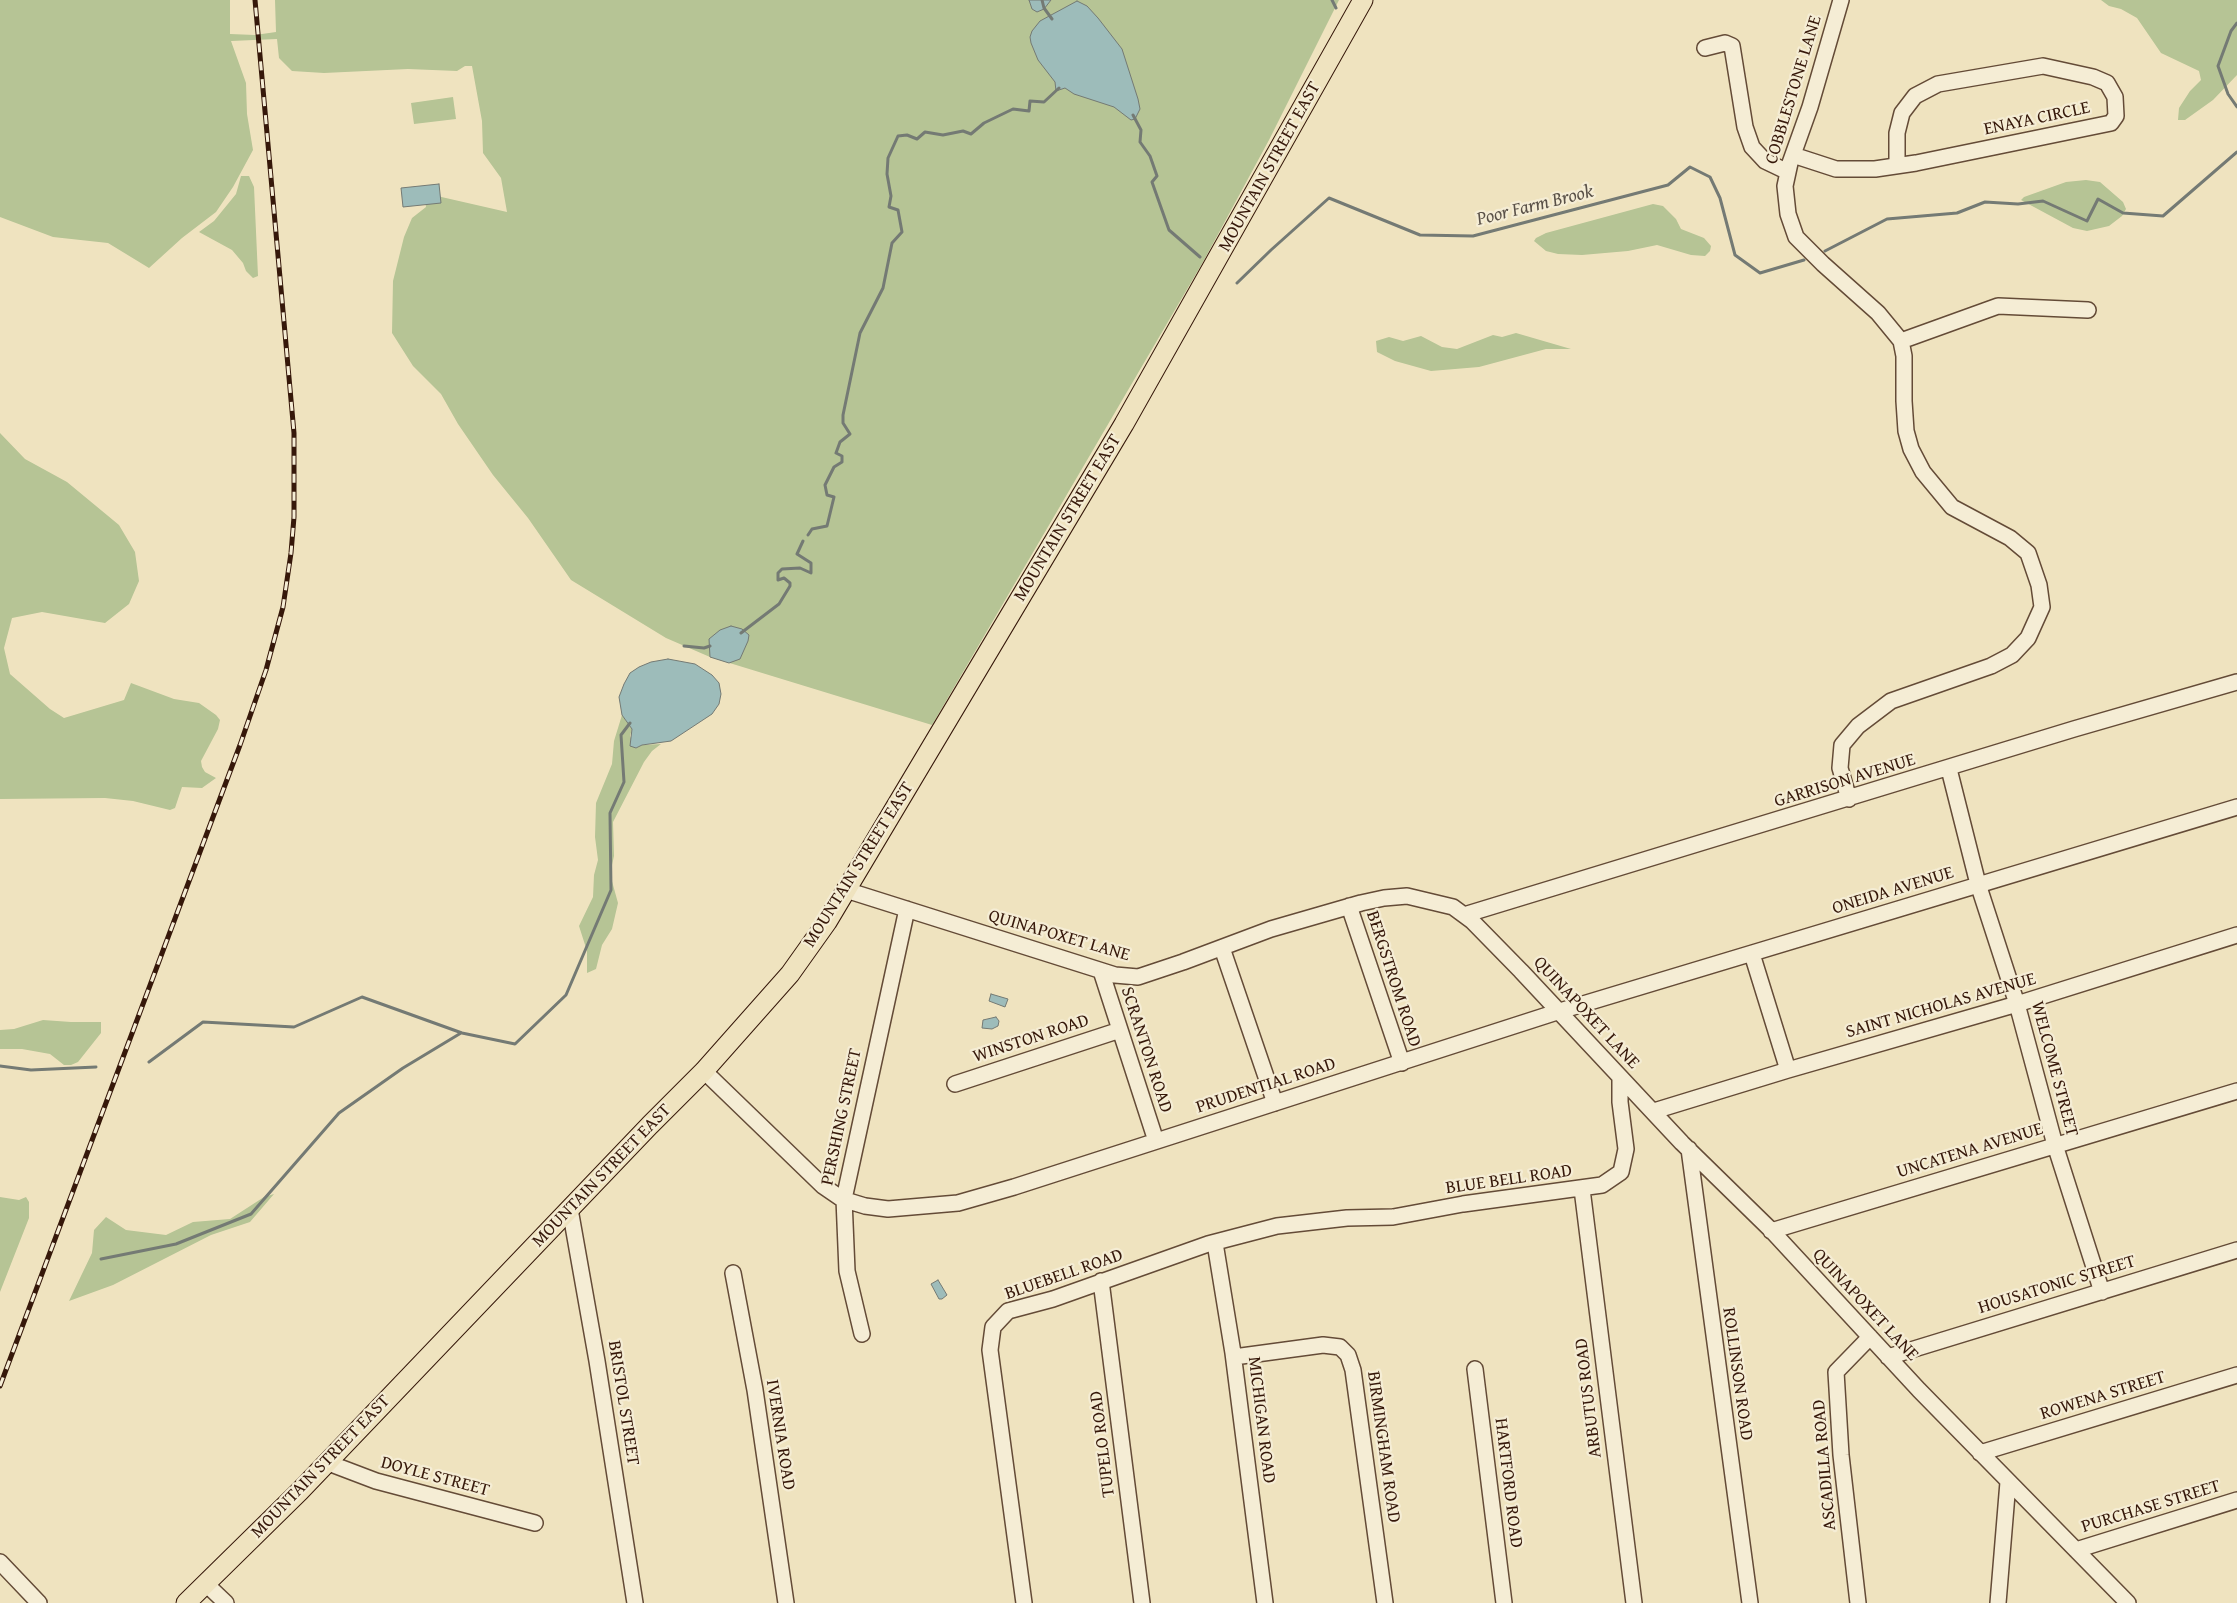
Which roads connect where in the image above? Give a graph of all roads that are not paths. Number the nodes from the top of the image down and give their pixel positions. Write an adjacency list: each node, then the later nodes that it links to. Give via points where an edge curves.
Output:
1 (1363, 0): 14 (main road, MOUNTAIN STREET EAST, via 1124,424)
2 (1841, 0): 4 (street, COBBLESTONE LANE)
3 (1704, 48): 6 (street, via 1725,43 1732,46 1745,127 1752,146 1765,162)
4 (1793, 155): 5 (street, ENAYA CIRCLE, via 1836,169 1875,169); 6 (street, COBBLESTONE LANE)
5 (1897, 164): 5 (street, ENAYA CIRCLE, via 1916,163 2111,123 2116,116 2114,97 2107,83 2043,66 1938,84 1915,96 1902,113 1897,132)
6 (1788, 172): 8 (street, COBBLESTONE LANE, via 1785,186 1788,214 1796,236 1878,313)
7 (2088, 310): 8 (street, via 1998,306)
8 (1903, 348): 11 (street, via 1906,431 1923,472 1952,507 2010,538 2028,553 2039,585 2042,607 2028,638 2012,655 1991,666 1891,701 1858,726 1842,745 1840,768)
9 (2237, 682): 10 (street, GARRISON AVENUE)
10 (1948, 769): 11 (street, GARRISON AVENUE); 13 (street, WELCOME STREET)
11 (1849, 799): 17 (street, GARRISON AVENUE)
12 (2237, 807): 13 (street, ONEIDA AVENUE)
13 (1978, 884): 20 (street, ONEIDA AVENUE); 22 (street, WELCOME STREET)
14 (846, 890): 16 (street, QUINAPOXET LANE); 27 (main road, MOUNTAIN STREET EAST, via 790,974)
15 (1349, 906): 17 (street, QUINAPOXET LANE, via 1407,896 1453,907); 19 (street, QUINAPOXET LANE, via 1271,929); 25 (street, BERGSTROM ROAD)
16 (907, 909): 21 (street, QUINAPOXET LANE); 37 (street, PERSHING STREET)
17 (1464, 915): 23 (street, QUINAPOXET LANE)
18 (2237, 935): 22 (street, SAINT NICHOLAS AVENUE)
19 (1222, 948): 21 (street, QUINAPOXET LANE, via 1138,977 1115,976); 31 (street)
20 (1752, 954): 23 (street, ONEIDA AVENUE); 26 (street)
21 (1101, 971): 24 (street, SCRANTON ROAD)
22 (2017, 1004): 26 (street, SAINT NICHOLAS AVENUE); 34 (street, WELCOME STREET)
23 (1560, 1011): 25 (street, PRUDENTIAL ROAD); 28 (street, QUINAPOXET LANE)
24 (1120, 1030): 29 (street, WINSTON ROAD); 33 (street, SCRANTON ROAD)
25 (1402, 1063): 31 (street, PRUDENTIAL ROAD)
26 (1788, 1070): 32 (street, SAINT NICHOLAS AVENUE)
27 (704, 1072): 37 (street, via 824,1186); 38 (main road, MOUNTAIN STREET EAST)
28 (1620, 1077): 32 (street, QUINAPOXET LANE); 36 (street, BLUE BELL ROAD, via 1626,1149 1621,1172 1602,1186)
29 (955, 1084)
30 (2237, 1090): 34 (street, UNCATENA AVENUE)
31 (1274, 1103): 33 (street, PRUDENTIAL ROAD)
32 (1654, 1111): 35 (street, QUINAPOXET LANE)
33 (1156, 1141): 37 (street, PRUDENTIAL ROAD, via 983,1197 958,1202 888,1208)
34 (2055, 1145): 40 (street, UNCATENA AVENUE); 45 (street, WELCOME STREET)
35 (1689, 1149): 40 (street, QUINAPOXET LANE); 71 (street, ROLLINSON ROAD)
36 (1582, 1189): 39 (street, BLUE BELL ROAD, via 1463,1204 1394,1217); 70 (street, ARBUTUS ROAD)
37 (844, 1200): 46 (street, PERSHING STREET, via 847,1271)
38 (570, 1209): 53 (main road, MOUNTAIN STREET EAST); 63 (street, BRISTOL STREET)
39 (1303, 1223): 41 (street, BLUEBELL ROAD, via 1277,1226)
40 (1771, 1231): 47 (street, QUINAPOXET LANE)
41 (1215, 1242): 44 (street, BLUEBELL ROAD); 48 (street, MICHIGAN ROAD)
42 (2237, 1250): 45 (street, HOUSATONIC STREET)
43 (733, 1273): 64 (street, IVERNIA ROAD)
44 (1101, 1282): 65 (street, BLUEBELL ROAD, via 1008,1311 993,1327 990,1350); 66 (street, TUPELO ROAD)
45 (2102, 1292): 49 (street, HOUSATONIC STREET)
46 (862, 1334)
47 (1870, 1337): 49 (street, QUINAPOXET LANE); 72 (street, ASCADILLA ROAD, via 1836,1372 1841,1455)
48 (1234, 1357): 67 (street, MICHIGAN ROAD); 68 (street, BIRMINGHAM ROAD, via 1323,1345 1340,1347 1348,1354 1353,1370)
49 (1888, 1357): 52 (street, QUINAPOXET LANE)
50 (1475, 1369): 69 (street, HARTFORD ROAD)
51 (2237, 1375): 52 (street, ROWENA STREET)
52 (1980, 1453): 54 (street, QUINAPOXET LANE)
53 (326, 1462): 56 (street, DOYLE STREET, via 376,1481); 59 (main road, MOUNTAIN STREET EAST)
54 (2008, 1482): 57 (street, QUINAPOXET LANE); 73 (street)
55 (2237, 1500): 57 (street, PURCHASE STREET)
56 (535, 1523)
57 (2076, 1550): 74 (street, QUINAPOXET LANE)
58 (0, 1562): 60 (street)
59 (206, 1584): 61 (main road, MOUNTAIN STREET EAST); 62 (street)
60 (39, 1603)
61 (186, 1603)
62 (226, 1603)
63 (635, 1603)
64 (786, 1603)
65 (1024, 1603)
66 (1142, 1603)
67 (1265, 1603)
68 (1385, 1603)
69 (1504, 1603)
70 (1634, 1603)
71 (1750, 1603)
72 (1858, 1603)
73 (1998, 1603)
74 (2128, 1603)

